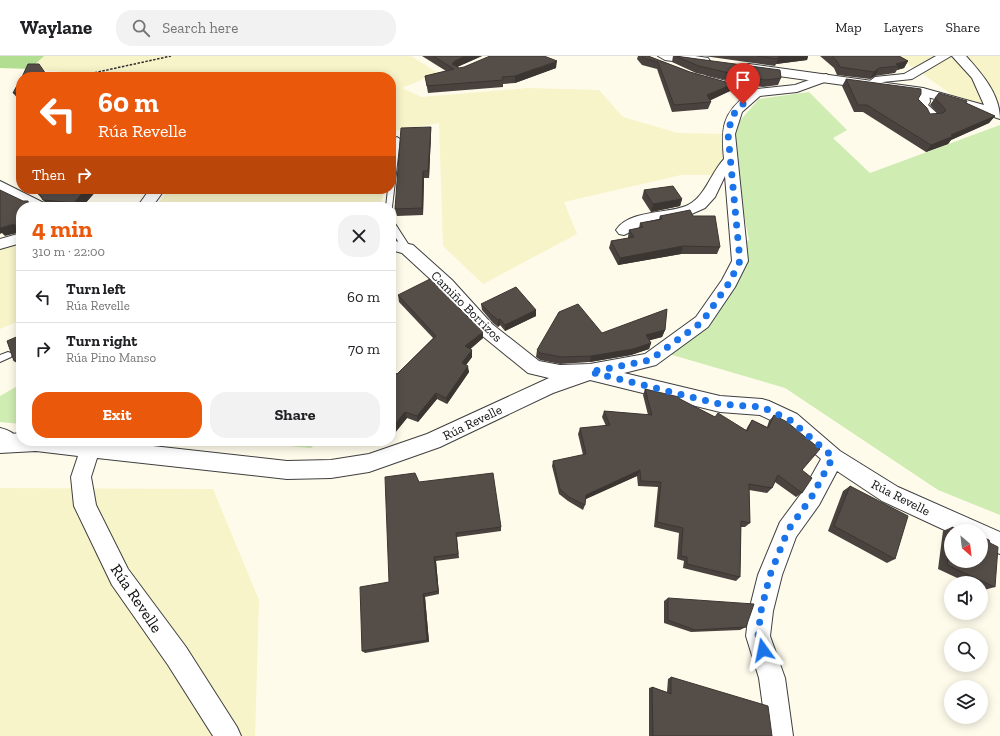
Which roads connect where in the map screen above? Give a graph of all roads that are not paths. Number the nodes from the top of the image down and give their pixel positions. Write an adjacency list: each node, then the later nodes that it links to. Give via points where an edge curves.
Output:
1 (945, 56): 9 (street, via 911,76 883,79)
2 (959, 56): 12 (street, via 978,77)
3 (661, 59): 4 (street); 6 (street)
4 (718, 64)
5 (733, 66): 8 (street)
6 (675, 70)
7 (699, 78): 11 (street)
8 (826, 78): 9 (street); 11 (street, via 797,88)
9 (872, 84): 10 (street)
10 (923, 92): 12 (street); 13 (street, via 924,102 921,106 934,116)
11 (757, 93): 14 (street, via 732,116 728,134)
12 (998, 114)
13 (929, 117)
14 (731, 159): 21 (street, via 701,205 677,214 635,223); 27 (street, via 740,261 729,283 702,322 650,360)
15 (0, 185): 16 (street)
16 (16, 194)
17 (17, 194): 19 (street)
18 (154, 194): 20 (street)
19 (32, 202)
20 (148, 202)
21 (624, 230)
22 (16, 239): 23 (street)
23 (0, 244)
24 (399, 247): 27 (street, Camiño Borrizos, via 446,284 486,329 534,368 560,373)
25 (8, 355): 26 (lane)
26 (0, 359)
27 (590, 372): 31 (street, Rúa Revelle, via 546,386 433,441 369,463 331,469 287,470); 32 (street, Rúa Revelle, via 720,404 762,407 790,420)
28 (5, 439): 29 (street, Rúa Revelle)
29 (16, 440)
30 (67, 446): 31 (street, Rúa Revelle)
31 (90, 449): 36 (street, Rúa Revelle, via 81,477 85,506 120,577 177,656)
32 (833, 457): 33 (street, Rúa Revelle, via 890,494); 37 (street, via 811,498 788,530 770,575 761,611 758,636 772,678)
33 (956, 524)
34 (988, 538): 35 (street)
35 (1000, 543)
36 (228, 736)
37 (780, 736)

